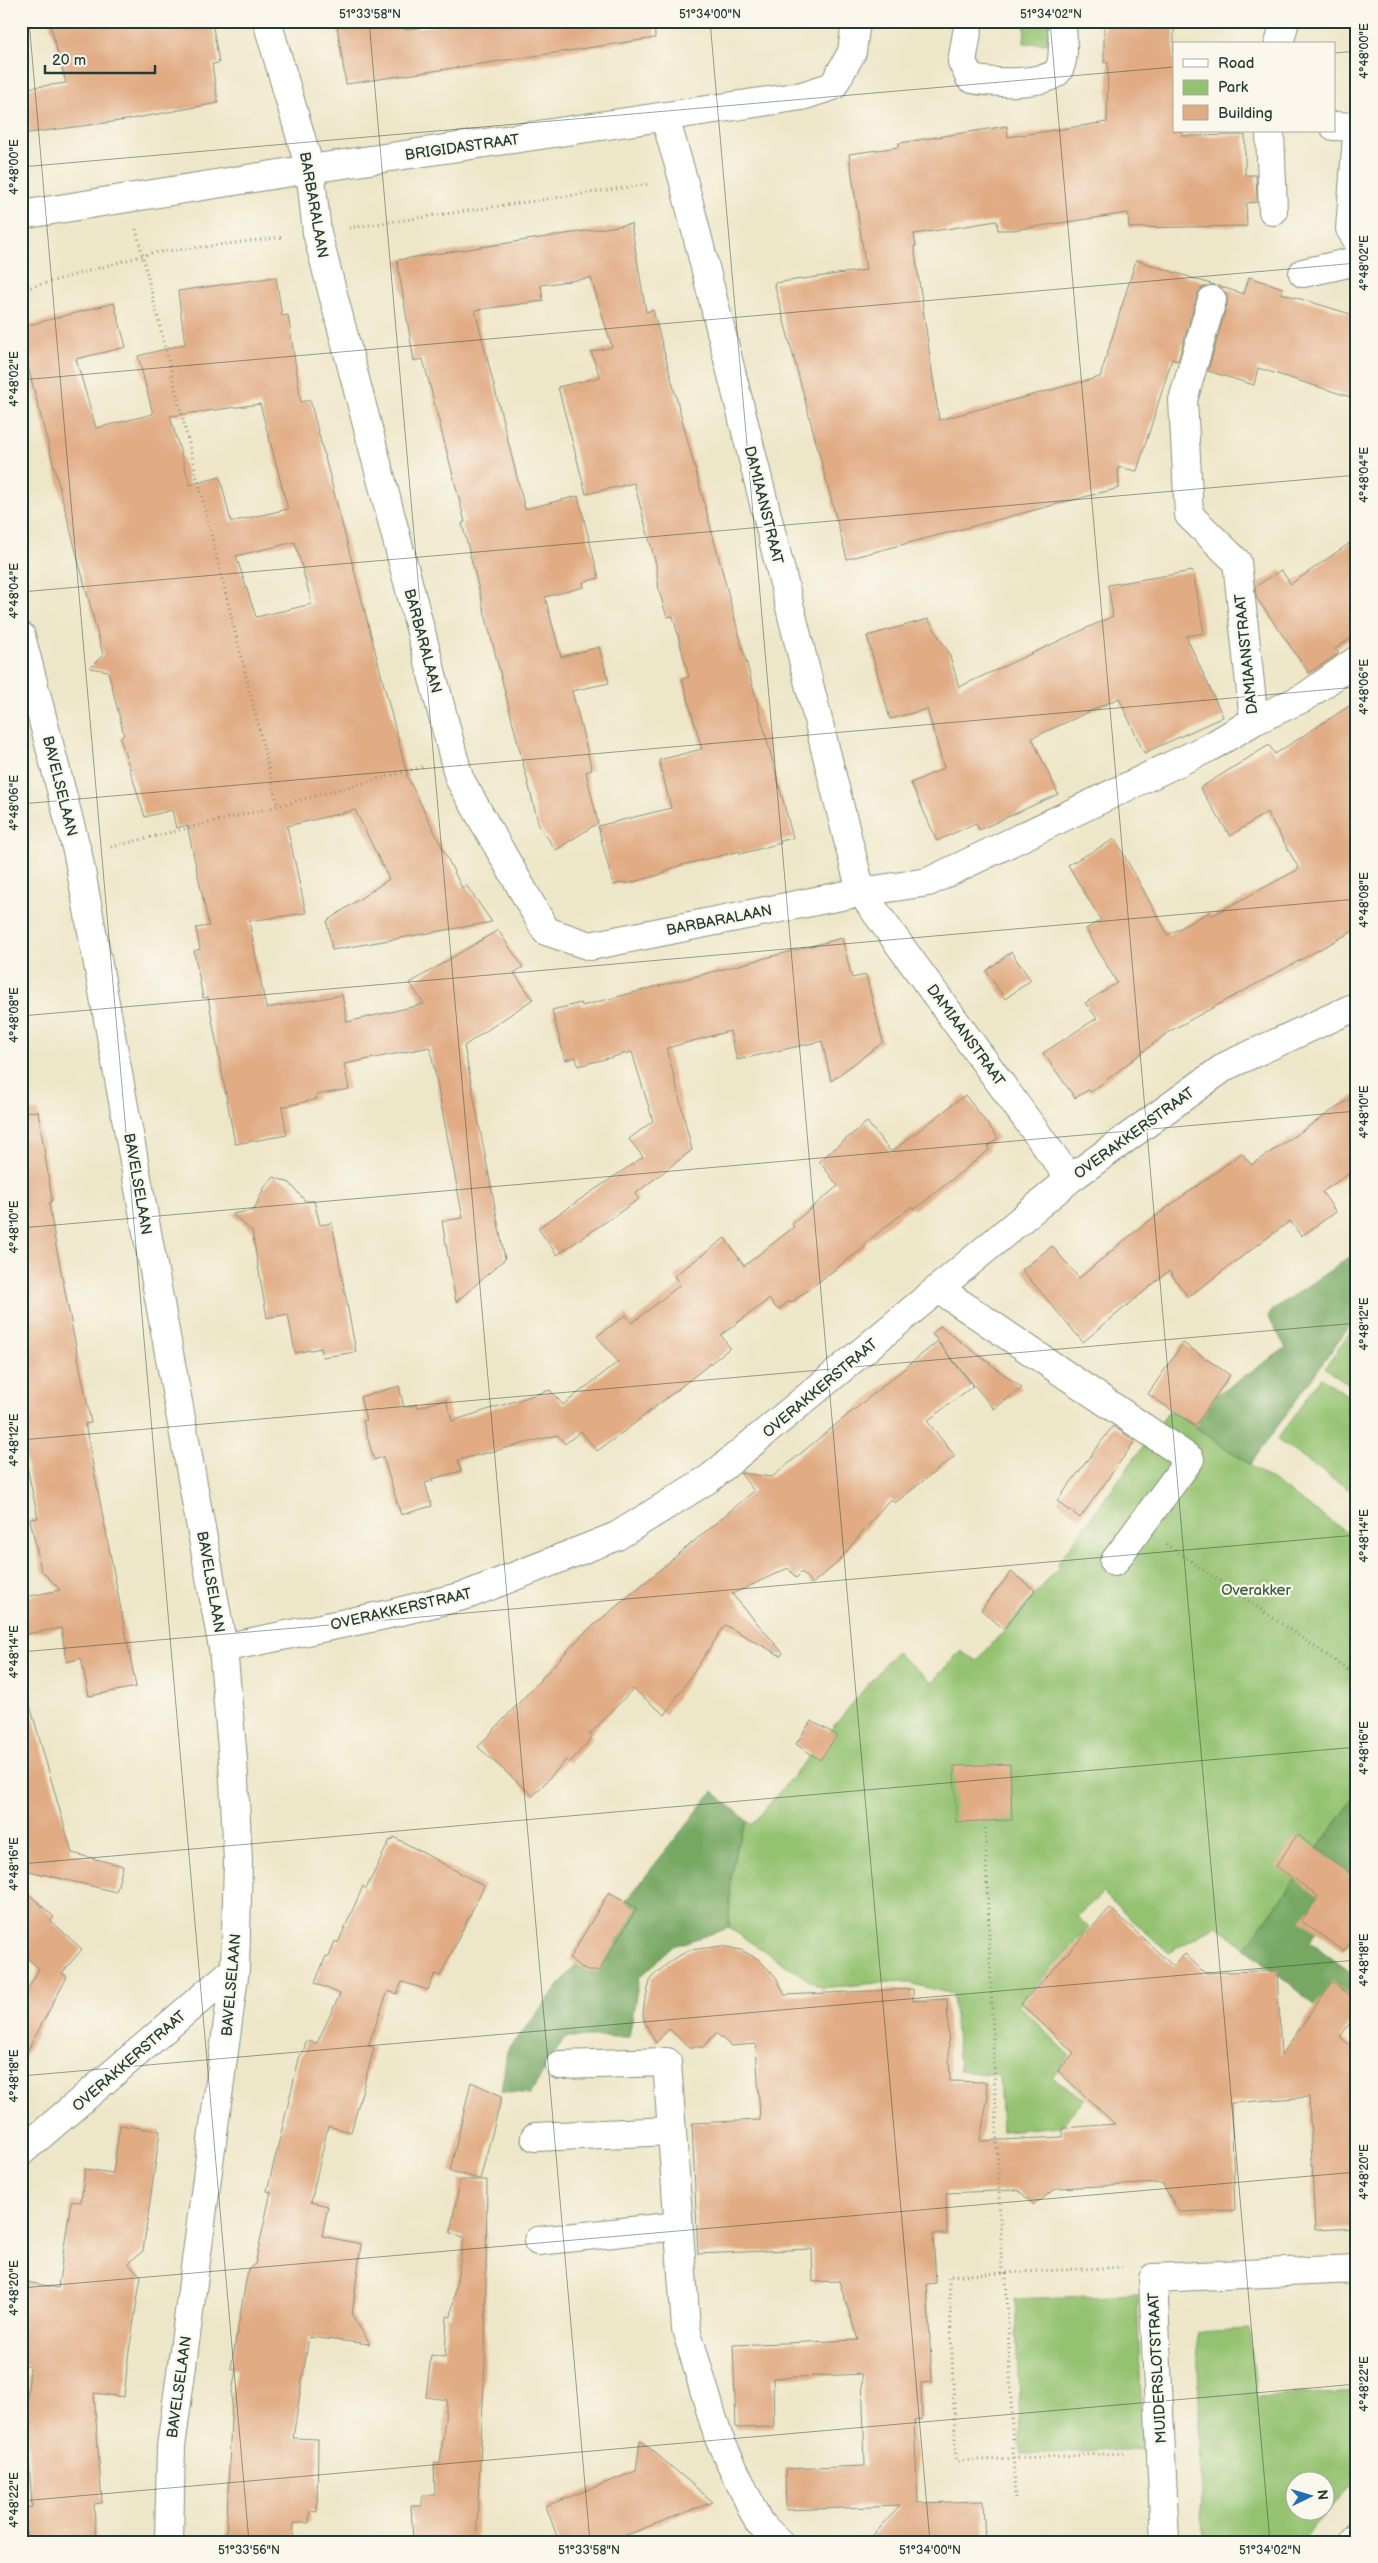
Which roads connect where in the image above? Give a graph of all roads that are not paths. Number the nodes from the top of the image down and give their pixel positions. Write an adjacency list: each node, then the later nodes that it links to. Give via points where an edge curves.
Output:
1 (267, 21): 12 (street, BARBARALAAN)
2 (856, 21): 7 (street, BRIGIDASTRAAT, via 852,52 833,86 802,96)
3 (969, 21): 4 (street, via 962,62 970,78 980,82 1052,77 1062,61)
4 (1062, 21)
5 (1285, 21): 6 (street)
6 (1280, 42)
7 (665, 118): 12 (street, BRIGIDASTRAAT); 22 (street, DAMIAANSTRAAT)
8 (1336, 126): 9 (street)
9 (1357, 127)
10 (1270, 132): 13 (street)
11 (1357, 136): 15 (street, via 1350,229)
12 (310, 169): 14 (street, BRIGIDASTRAAT); 22 (street, BARBARALAAN, via 317,233 459,778 546,931 590,946)
13 (1274, 211)
14 (21, 215)
15 (1357, 240)
16 (1357, 261): 17 (street)
17 (1303, 273)
18 (1212, 300): 21 (street, DAMIAANSTRAAT, via 1183,400 1189,515 1237,562)
19 (21, 636): 27 (street, BAVELSELAAN, via 78,855)
20 (1357, 660): 21 (street, via 1305,697)
21 (1254, 721): 22 (street, DAMIAANSTRAAT, via 1210,747 928,882)
22 (861, 892): 24 (street, DAMIAANSTRAAT)
23 (1357, 1006): 24 (street, OVERAKKERSTRAAT, via 1226,1066)
24 (1070, 1179): 25 (street, OVERAKKERSTRAAT)
25 (939, 1289): 26 (street, via 1190,1459); 27 (street, OVERAKKERSTRAAT, via 710,1478 618,1536 467,1595)
26 (1114, 1562)
27 (223, 1648): 28 (street, BAVELSELAAN, via 238,1861)
28 (235, 1969): 32 (street, OVERAKKERSTRAAT); 37 (street, BAVELSELAAN, via 171,2447)
29 (560, 2065): 30 (street, via 667,2062)
30 (671, 2131): 31 (street); 33 (street)
31 (535, 2137)
32 (21, 2152)
33 (678, 2226): 34 (street); 38 (street, via 686,2329 718,2436 759,2523)
34 (538, 2241)
35 (1357, 2268): 39 (street, MUIDERSLOTSTRAAT, via 1153,2278)
36 (1357, 2534): 40 (street)
37 (168, 2542)
38 (779, 2542)
39 (1165, 2542)
40 (1350, 2542)

